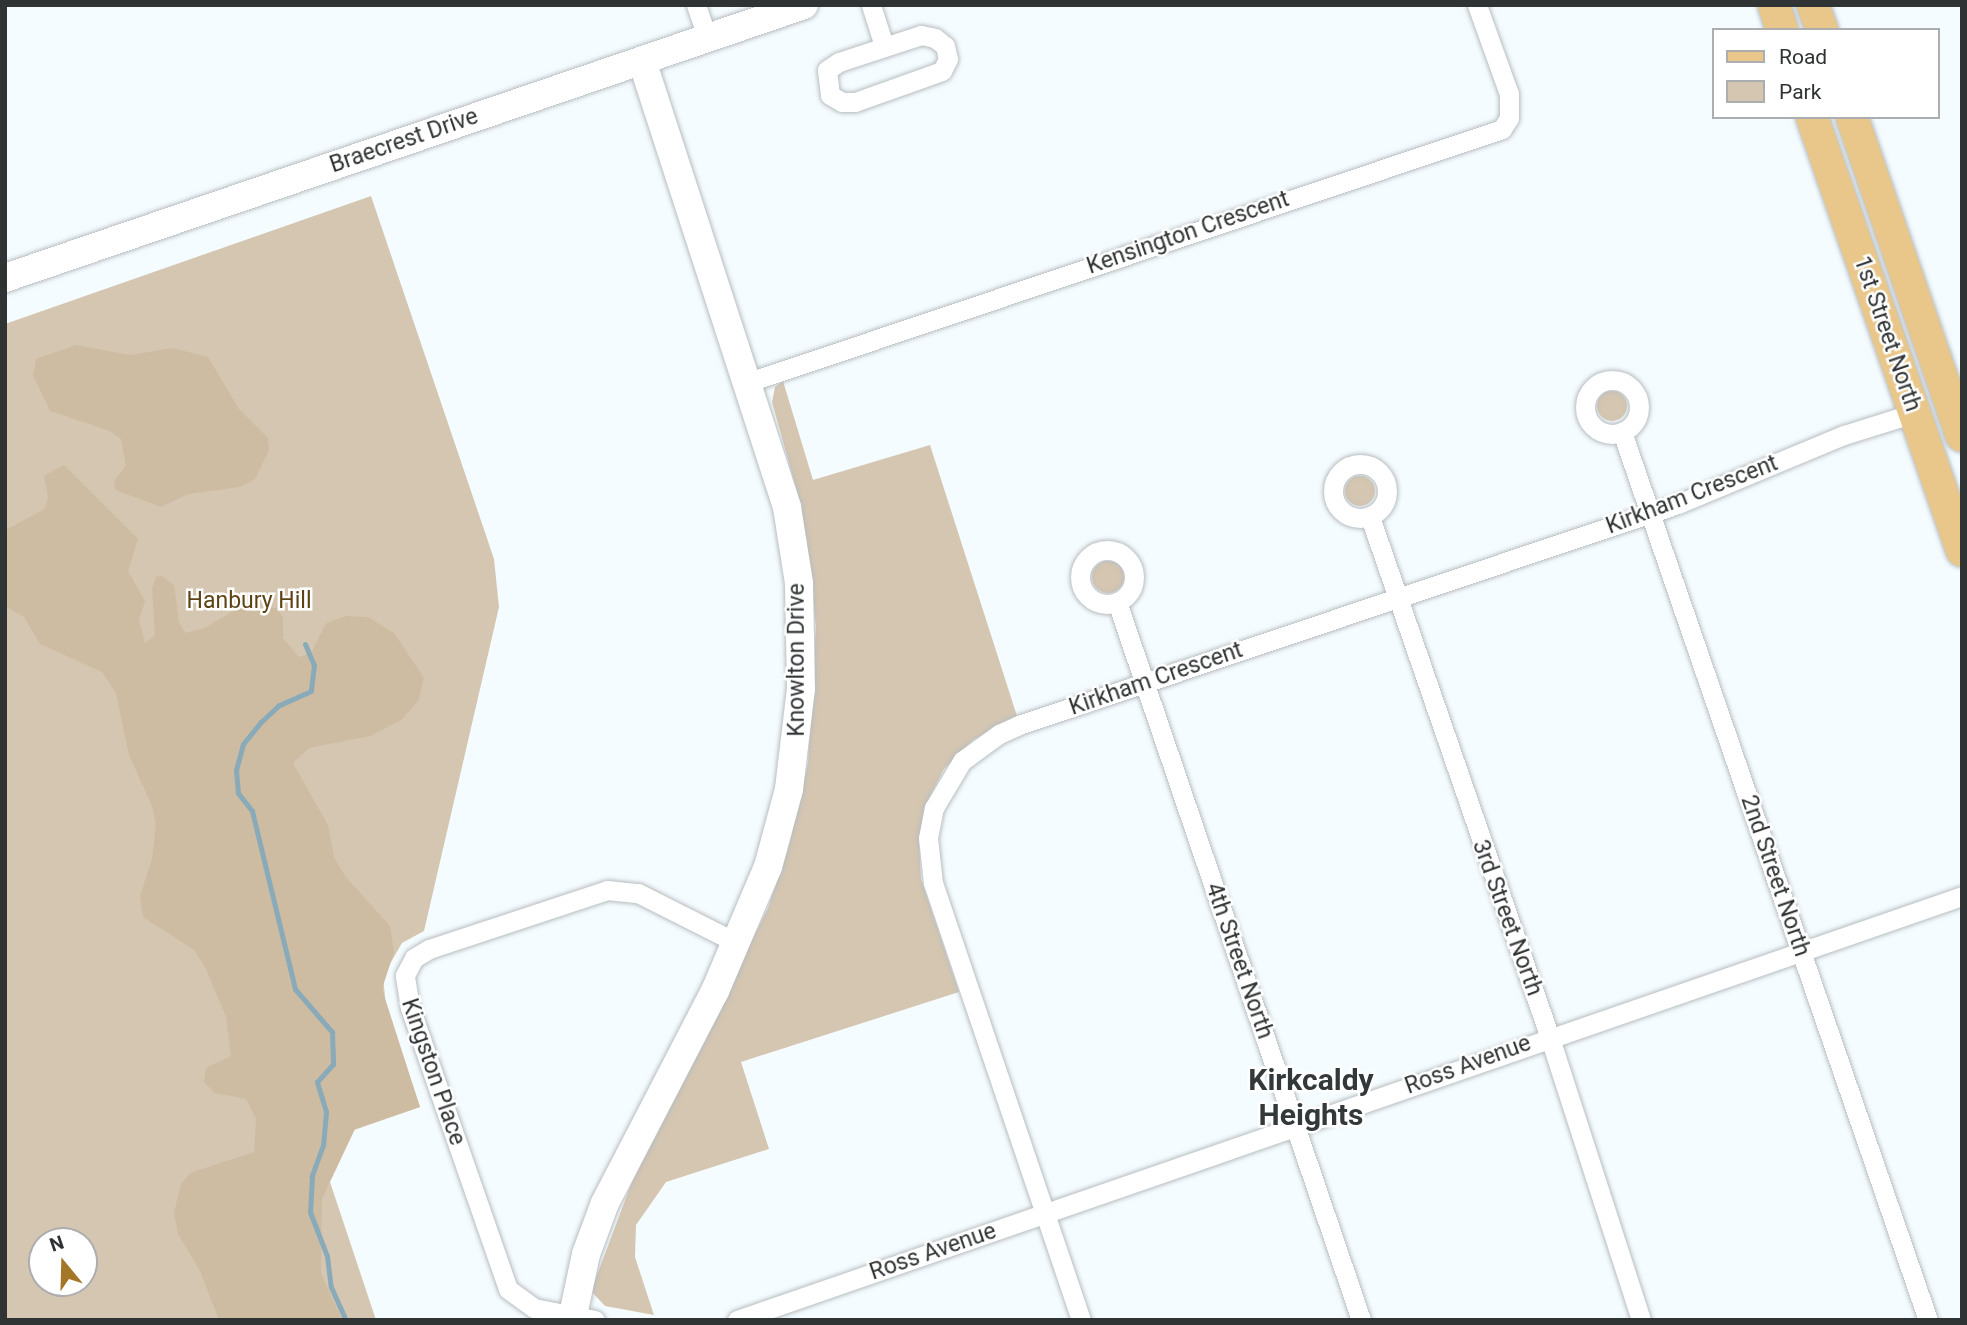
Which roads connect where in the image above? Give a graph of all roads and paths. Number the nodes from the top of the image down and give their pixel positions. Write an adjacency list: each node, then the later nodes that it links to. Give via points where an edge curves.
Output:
1 (696, 5): 9 (street)
2 (804, 5): 9 (street, Braecrest Drive)
3 (870, 5): 10 (street)
4 (1477, 5): 15 (street, Kensington Crescent, via 1509,94 1509,118 1502,129)
5 (1774, 5): 7 (main road)
6 (1813, 5): 8 (main road)
7 (1781, 28)
8 (1821, 28)
9 (708, 39): 11 (street, Braecrest Drive)
10 (884, 46): 10 (street, via 827,70 830,95 842,102 855,102 930,77 942,71 948,59 935,38 921,35)
11 (642, 61): 14 (street, Braecrest Drive); 15 (street, Knowlton Drive)
12 (1813, 119): 16 (main road, 1st Street North)
13 (1853, 119): 18 (main road, 1st Street North)
14 (5, 278)
15 (749, 382): 27 (street, Knowlton Drive, via 778,473 794,545 801,689 789,789 768,867)
16 (1914, 413): 19 (main road, via 1947,440); 20 (street, Kirkham Crescent, via 1844,435); 22 (main road, 1st Street North)
17 (1622, 432): 20 (street, 2nd Street North)
18 (1962, 436)
19 (1962, 483)
20 (1650, 513): 23 (street, Kirkham Crescent); 28 (street, 2nd Street North)
21 (1370, 517): 23 (street, 3rd Street North)
22 (1962, 551)
23 (1397, 599): 25 (street, Kirkham Crescent); 29 (street, 3rd Street North)
24 (1117, 603): 25 (street, 4th Street North)
25 (1145, 683): 30 (street, 4th Street North); 31 (street, Kirkham Crescent, via 1019,725 981,746 947,782 934,808 928,838 933,883)
26 (1962, 896): 28 (street, Ross Avenue)
27 (737, 943): 32 (street, Knowlton Drive, via 605,1203 586,1254); 32 (street, Kingston Place, via 638,893 618,889 429,949 408,966 404,984 410,1008 505,1284 524,1304)
28 (1801, 951): 29 (street, Ross Avenue); 37 (street, 2nd Street North)
29 (1549, 1035): 30 (street, Ross Avenue); 36 (street, 3rd Street North)
30 (1296, 1128): 31 (street, Ross Avenue); 35 (street, 4th Street North)
31 (1045, 1213): 33 (street, Ross Avenue); 34 (street, Kirkham Crescent)
32 (579, 1318)
33 (737, 1320)
34 (1081, 1320)
35 (1361, 1320)
36 (1641, 1320)
37 (1928, 1320)

